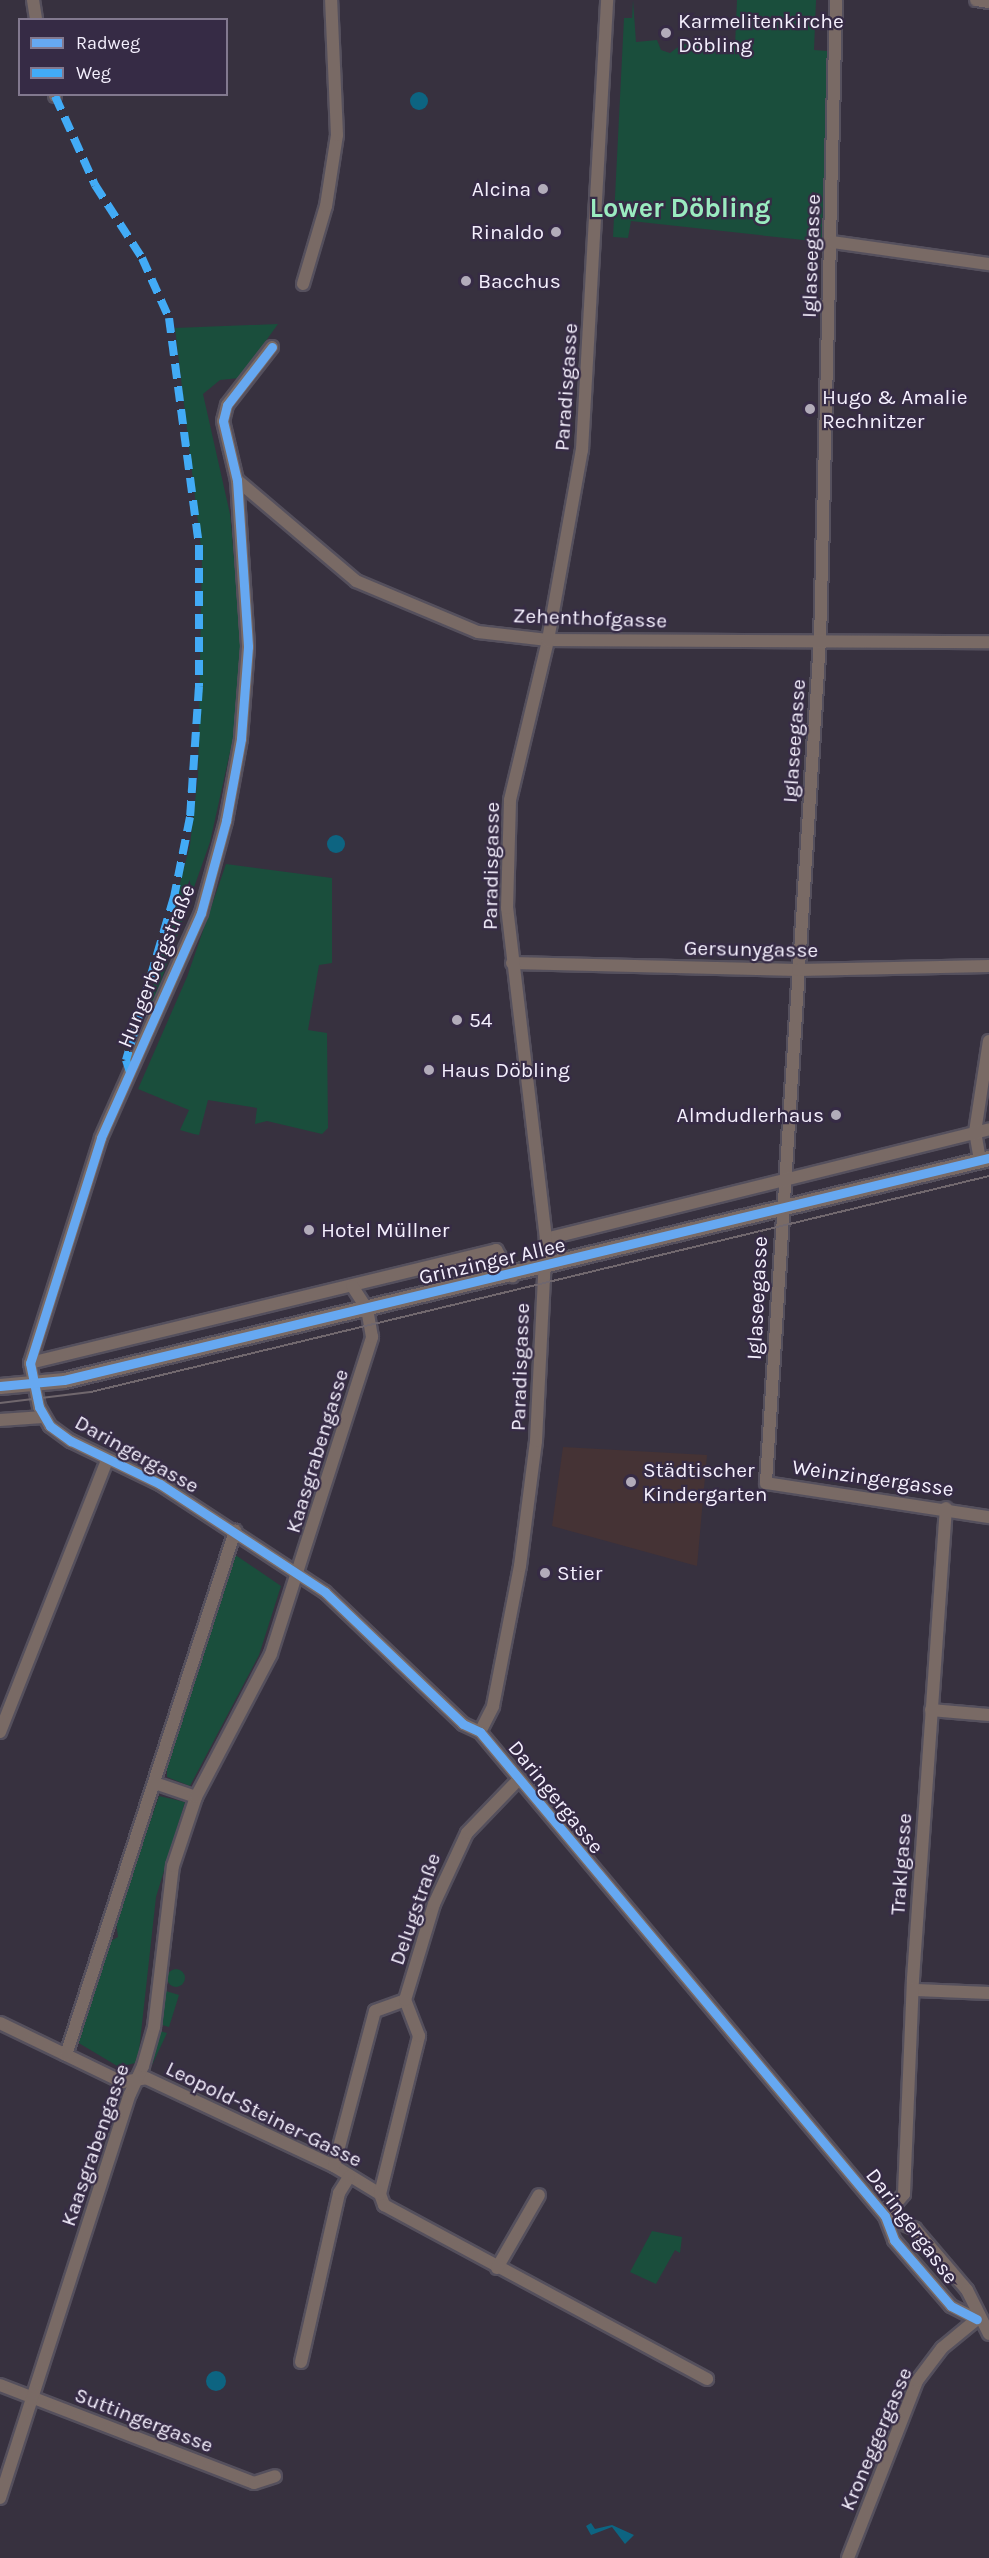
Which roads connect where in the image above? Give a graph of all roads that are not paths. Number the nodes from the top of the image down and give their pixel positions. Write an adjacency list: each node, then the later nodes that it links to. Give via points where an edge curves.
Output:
1 (33, 0): 7 (street)
2 (332, 0): 10 (street, via 337,135 326,206)
3 (607, 0): 13 (street, Paradisgasse, via 582,450)
4 (836, 0): 8 (street, Iglaseegasse)
5 (976, 0): 6 (street)
6 (989, 2)
7 (36, 18)
8 (832, 242): 9 (street); 14 (street, Iglaseegasse)
9 (989, 264)
10 (303, 284)
11 (272, 347): 12 (street, Hungerbergstraße, via 227,405 223,434)
12 (237, 480): 13 (street, Zehenthofgasse, via 356,581 450,624); 30 (street, Hungerbergstraße, via 248,647 241,739 226,821 201,913 101,1138)
13 (548, 640): 14 (street, Zehenthofgasse); 16 (street, Paradisgasse, via 510,800 507,909)
14 (820, 640): 15 (street, Zehenthofgasse); 18 (street, Iglaseegasse)
15 (989, 642)
16 (512, 963): 18 (street, Gersunygasse); 25 (street, Paradisgasse)
17 (989, 966): 18 (street, Gersunygasse)
18 (798, 970): 23 (street, Iglaseegasse)
19 (989, 1041): 21 (street)
20 (989, 1129): 21 (street, Grinzinger Allee)
21 (975, 1132): 22 (street); 23 (street, Grinzinger Allee)
22 (984, 1159): 24 (street, Grinzinger Allee)
23 (784, 1180): 24 (street, Iglaseegasse); 25 (street, Grinzinger Allee)
24 (782, 1209): 26 (street, Grinzinger Allee); 36 (street, Iglaseegasse)
25 (546, 1239): 26 (street, Paradisgasse)
26 (543, 1269): 27 (street, Grinzinger Allee); 46 (street, Paradisgasse, via 536,1441 520,1566 493,1706)
27 (512, 1276): 28 (street, Grinzinger Allee, via 496,1250); 29 (street, Grinzinger Allee)
28 (352, 1286): 29 (street); 30 (street, Grinzinger Allee)
29 (367, 1309): 31 (street, Grinzinger Allee); 42 (street, Kaasgrabengasse, via 372,1337)
30 (30, 1363): 31 (street, Hungerbergstraße)
31 (31, 1385): 32 (street, Grinzinger Allee); 33 (street, Daringergasse)
32 (0, 1386)
33 (43, 1417): 34 (street); 35 (street, Daringergasse)
34 (0, 1420)
35 (107, 1460): 41 (street, Daringergasse, via 160,1484); 45 (street)
36 (766, 1483): 37 (street, Weinzingergasse)
37 (946, 1508): 39 (street, Weinzingergasse); 43 (street, Traklgasse)
38 (989, 1508): 39 (street, Weinzingergasse)
39 (975, 1511): 40 (street, Weinzingergasse)
40 (989, 1517)
41 (235, 1531): 42 (street, Daringergasse); 48 (street)
42 (299, 1577): 46 (street, Daringergasse, via 325,1592 462,1724); 49 (street, Kaasgrabengasse, via 271,1654)
43 (931, 1710): 44 (street); 50 (street, Traklgasse)
44 (989, 1715)
45 (0, 1732)
46 (480, 1732): 47 (street, Daringergasse)
47 (517, 1781): 52 (street, Delugstraße, via 454,1852); 60 (street, Daringergasse)
48 (154, 1783): 49 (street); 54 (street)
49 (196, 1797): 55 (street, Kaasgrabengasse, via 173,1866 154,2027)
50 (916, 1990): 51 (street); 60 (street, Traklgasse, via 904,2194)
51 (989, 1994)
52 (405, 2000): 56 (street, via 375,2011); 58 (street, via 419,2036)
53 (0, 2023): 54 (street, Leopold-Steiner-Gasse)
54 (66, 2055): 55 (street, Leopold-Steiner-Gasse, via 122,2082)
55 (134, 2080): 56 (street, Leopold-Steiner-Gasse, via 146,2079); 67 (street, Kaasgrabengasse)
56 (334, 2166): 57 (street, Leopold-Steiner-Gasse)
57 (349, 2177): 58 (street, Leopold-Steiner-Gasse); 64 (street, via 339,2193)
58 (380, 2194): 61 (street, Leopold-Steiner-Gasse, via 384,2205)
59 (539, 2195): 61 (street)
60 (885, 2216): 62 (street, Daringergasse, via 894,2240 951,2306); 62 (street, Daringergasse, via 915,2229 967,2290)
61 (497, 2268): 65 (street, Leopold-Steiner-Gasse)
62 (977, 2319): 63 (street, Daringergasse); 70 (street, Kroneggergasse, via 942,2348 917,2381)
63 (989, 2334)
64 (301, 2362)
65 (707, 2379)
66 (0, 2385): 67 (street, Suttingergasse)
67 (32, 2398): 68 (street, Suttingergasse, via 254,2482); 69 (street, Kaasgrabengasse)
68 (275, 2476)
69 (0, 2498)
70 (848, 2558)

